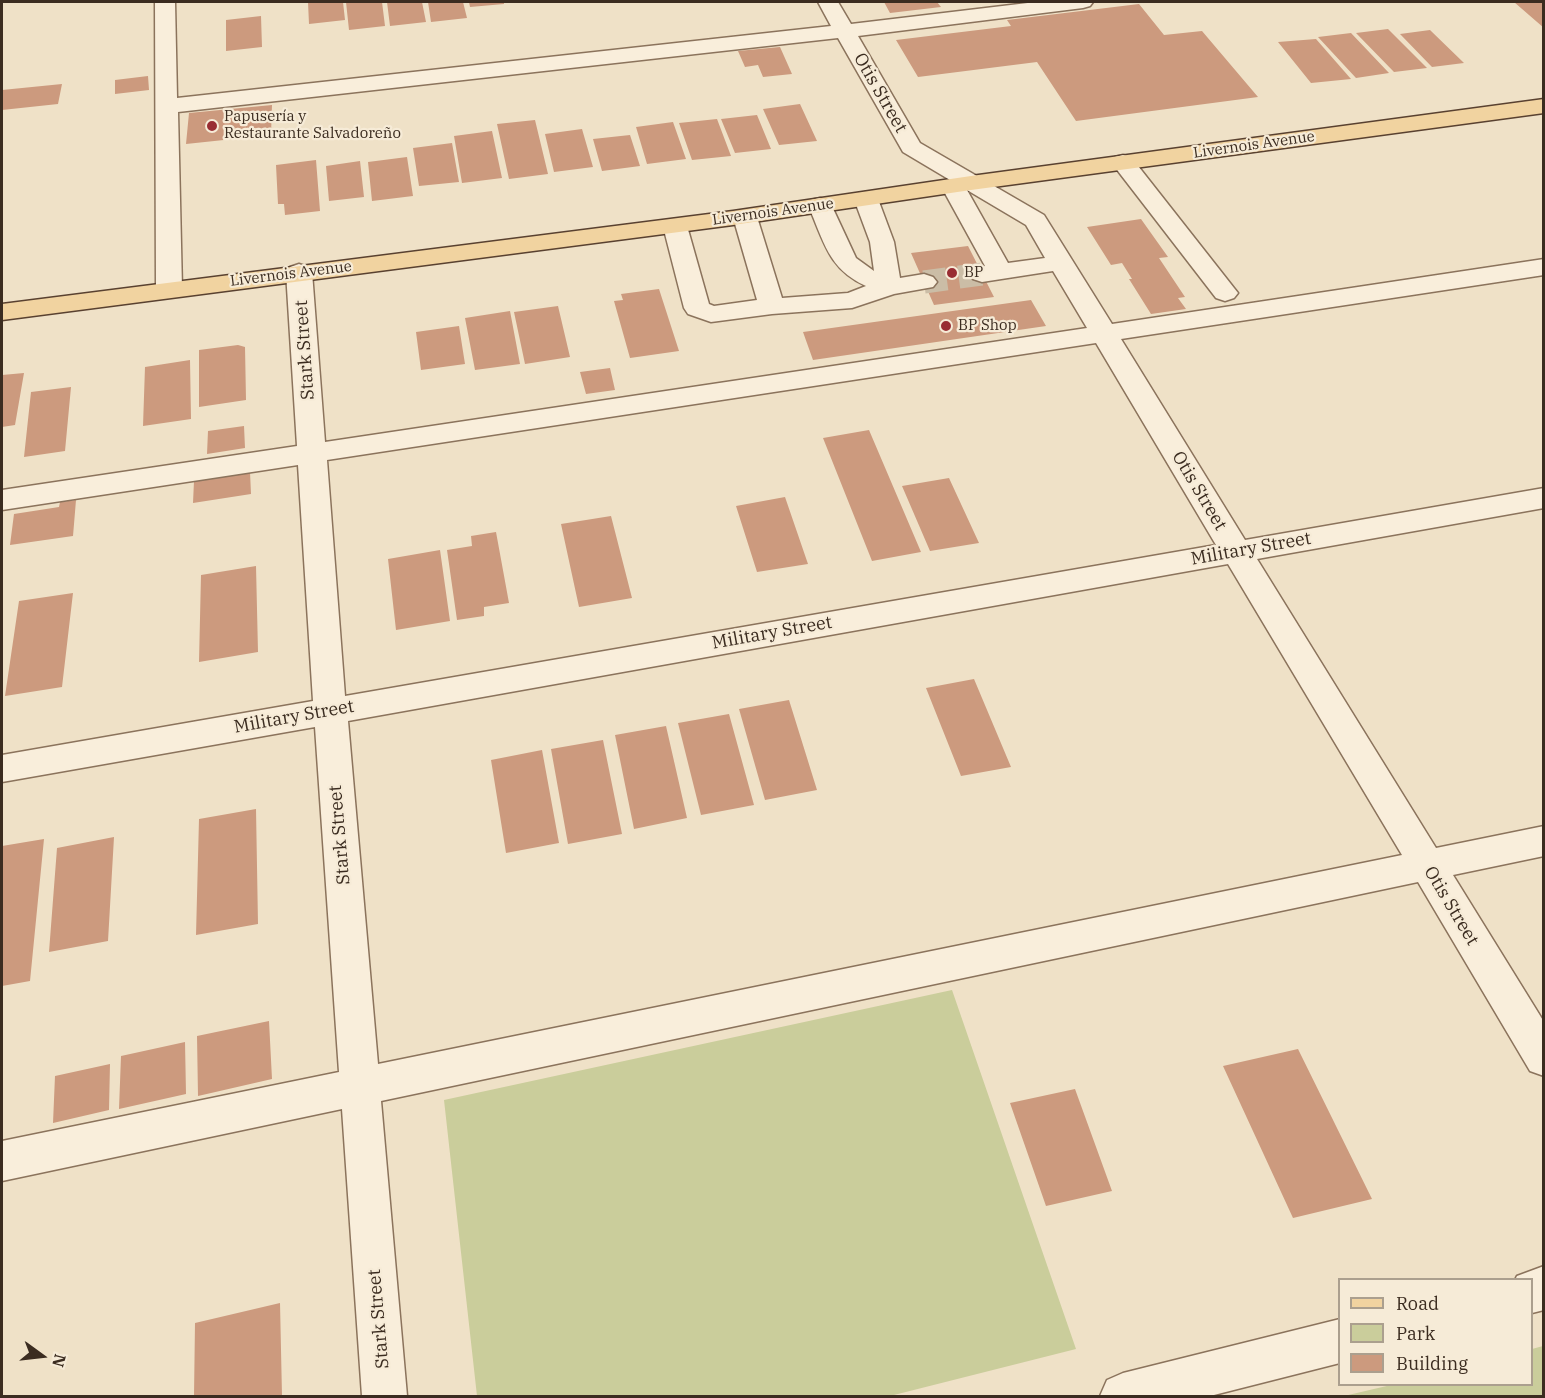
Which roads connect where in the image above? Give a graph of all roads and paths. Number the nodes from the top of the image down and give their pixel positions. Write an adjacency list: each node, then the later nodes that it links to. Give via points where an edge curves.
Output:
1 (165, 2): 5 (street)
2 (828, 2): 4 (street, Otis Street)
3 (1083, 2): 4 (street)
4 (844, 31): 5 (street); 8 (street, Otis Street, via 911,147)
5 (167, 106): 18 (street)
6 (1544, 106): 7 (main road, Livernois Avenue)
7 (1123, 162): 8 (main road, Livernois Avenue); 19 (street)
8 (962, 184): 9 (main road, Livernois Avenue); 13 (street, Otis Street, via 1035,220); 13 (street, via 991,273)
9 (866, 199): 10 (main road, Livernois Avenue); 17 (street, via 882,242)
10 (820, 205): 11 (main road, Livernois Avenue); 17 (street, via 845,261 858,273)
11 (745, 217): 12 (main road, Livernois Avenue); 20 (street)
12 (675, 226): 15 (main road, Livernois Avenue); 20 (street, via 698,308 711,314)
13 (1060, 263): 22 (street, Otis Street)
14 (1544, 267): 22 (street)
15 (299, 272): 18 (main road, Livernois Avenue); 23 (street, Stark Street)
16 (924, 282): 17 (street)
17 (889, 287): 20 (street, via 852,300)
18 (169, 289): 21 (main road, Livernois Avenue)
19 (1225, 293)
20 (772, 306)
21 (2, 312)
22 (1103, 333): 23 (street); 26 (street, Otis Street)
23 (312, 453): 25 (street); 27 (street, Stark Street)
24 (1544, 498): 26 (street, Military Street)
25 (2, 500)
26 (1236, 552): 27 (street, Military Street); 30 (street, Otis Street)
27 (330, 711): 28 (street, Military Street); 32 (street, Stark Street)
28 (2, 769)
29 (1544, 841): 30 (street)
30 (1426, 865): 31 (street, Otis Street); 32 (street)
31 (1544, 1058)
32 (361, 1087): 33 (street); 35 (street, Stark Street)
33 (2, 1161)
34 (1338, 1342): 36 (street)
35 (386, 1396)
36 (1123, 1396)

